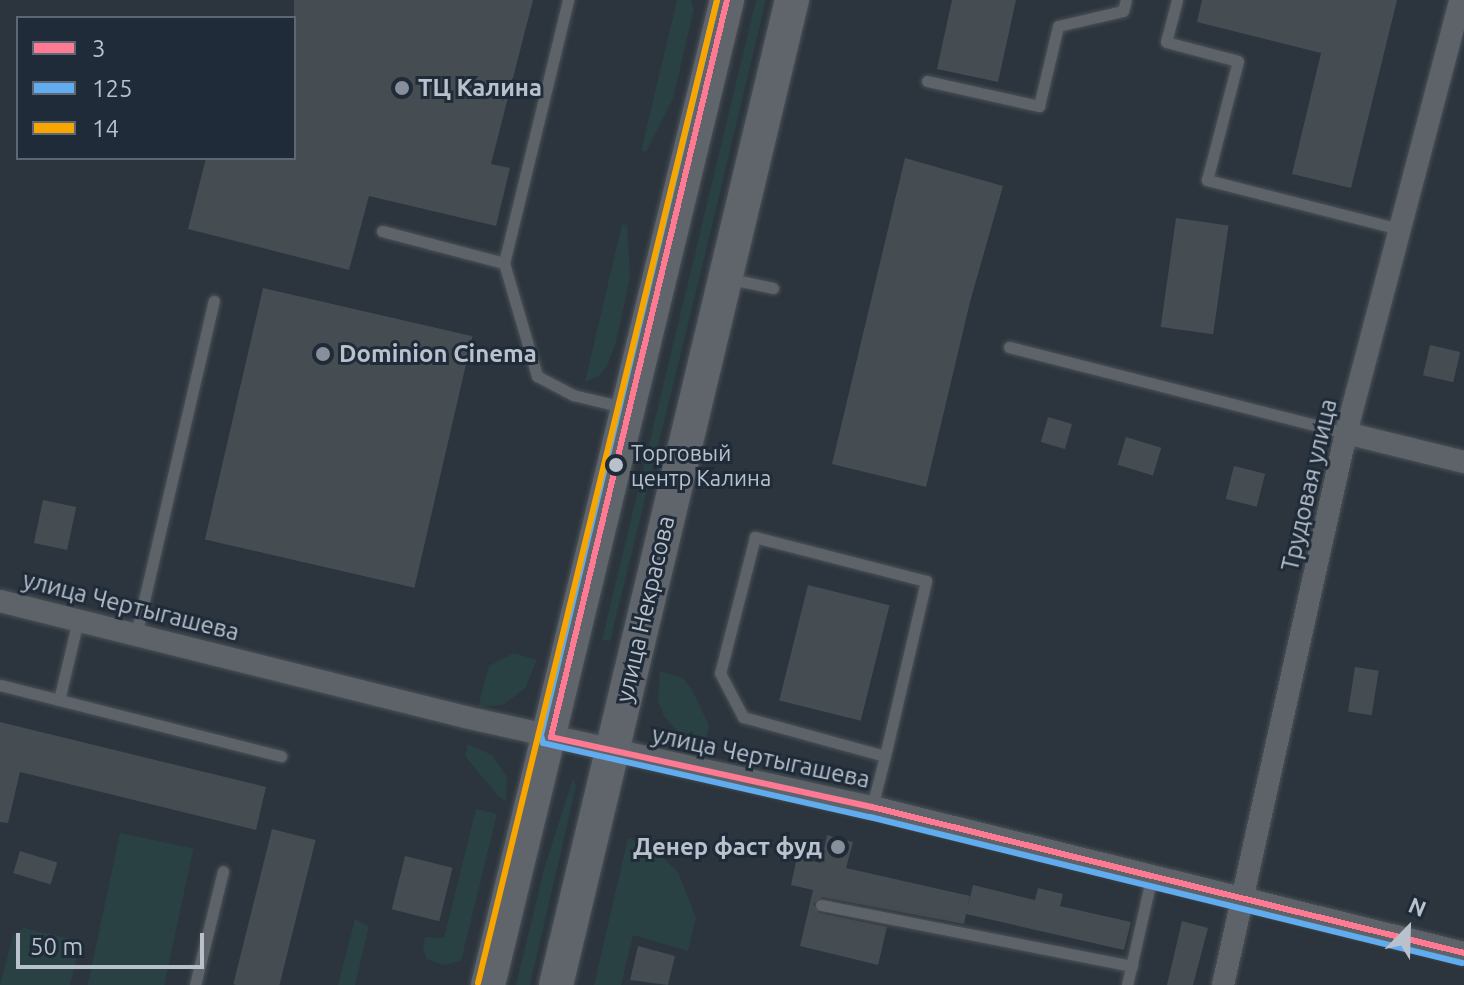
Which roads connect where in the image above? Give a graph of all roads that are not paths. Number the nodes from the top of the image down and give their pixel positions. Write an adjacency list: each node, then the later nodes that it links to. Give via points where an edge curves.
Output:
1 (568, 0): 10 (lane)
2 (727, 0): 15 (main road)
3 (792, 0): 11 (main road, улица Некрасова)
4 (1126, 0): 7 (lane, via 1123,11 1058,26 1039,106)
5 (1177, 0): 8 (lane, via 1166,42 1238,61 1207,180)
6 (1460, 0): 8 (street, Трудовая улица)
7 (927, 81)
8 (1399, 229): 16 (street, Трудовая улица)
9 (382, 231): 10 (lane)
10 (504, 263): 15 (lane, via 537,376 573,395)
11 (724, 278): 12 (lane); 24 (main road, улица Некрасова)
12 (773, 288)
13 (214, 301): 20 (lane)
14 (1009, 347): 16 (lane)
15 (628, 409): 23 (main road)
16 (1346, 433): 17 (street); 30 (street, Трудовая улица)
17 (1464, 462)
18 (0, 601): 19 (street, улица Чертыгашева)
19 (78, 620): 20 (street, улица Чертыгашева); 22 (lane)
20 (136, 635): 23 (street, улица Чертыгашева)
21 (0, 685): 22 (lane)
22 (59, 700): 25 (lane)
23 (551, 737): 24 (street, улица Чертыгашева); 35 (main road)
24 (612, 751): 27 (street, улица Чертыгашева); 36 (main road, улица Некрасова)
25 (281, 756)
26 (885, 756): 26 (lane, via 926,581 755,537 720,673 743,717); 27 (lane)
27 (872, 807): 29 (street, улица Чертыгашева)
28 (223, 871): 34 (lane)
29 (1152, 875): 30 (street, улица Чертыгашева); 33 (lane)
30 (1244, 897): 32 (street, улица Чертыгашева); 38 (street, Трудовая улица)
31 (821, 905): 33 (lane)
32 (1464, 953)
33 (1132, 966): 37 (lane)
34 (195, 985)
35 (488, 985)
36 (556, 985)
37 (1127, 985)
38 (1223, 985)

